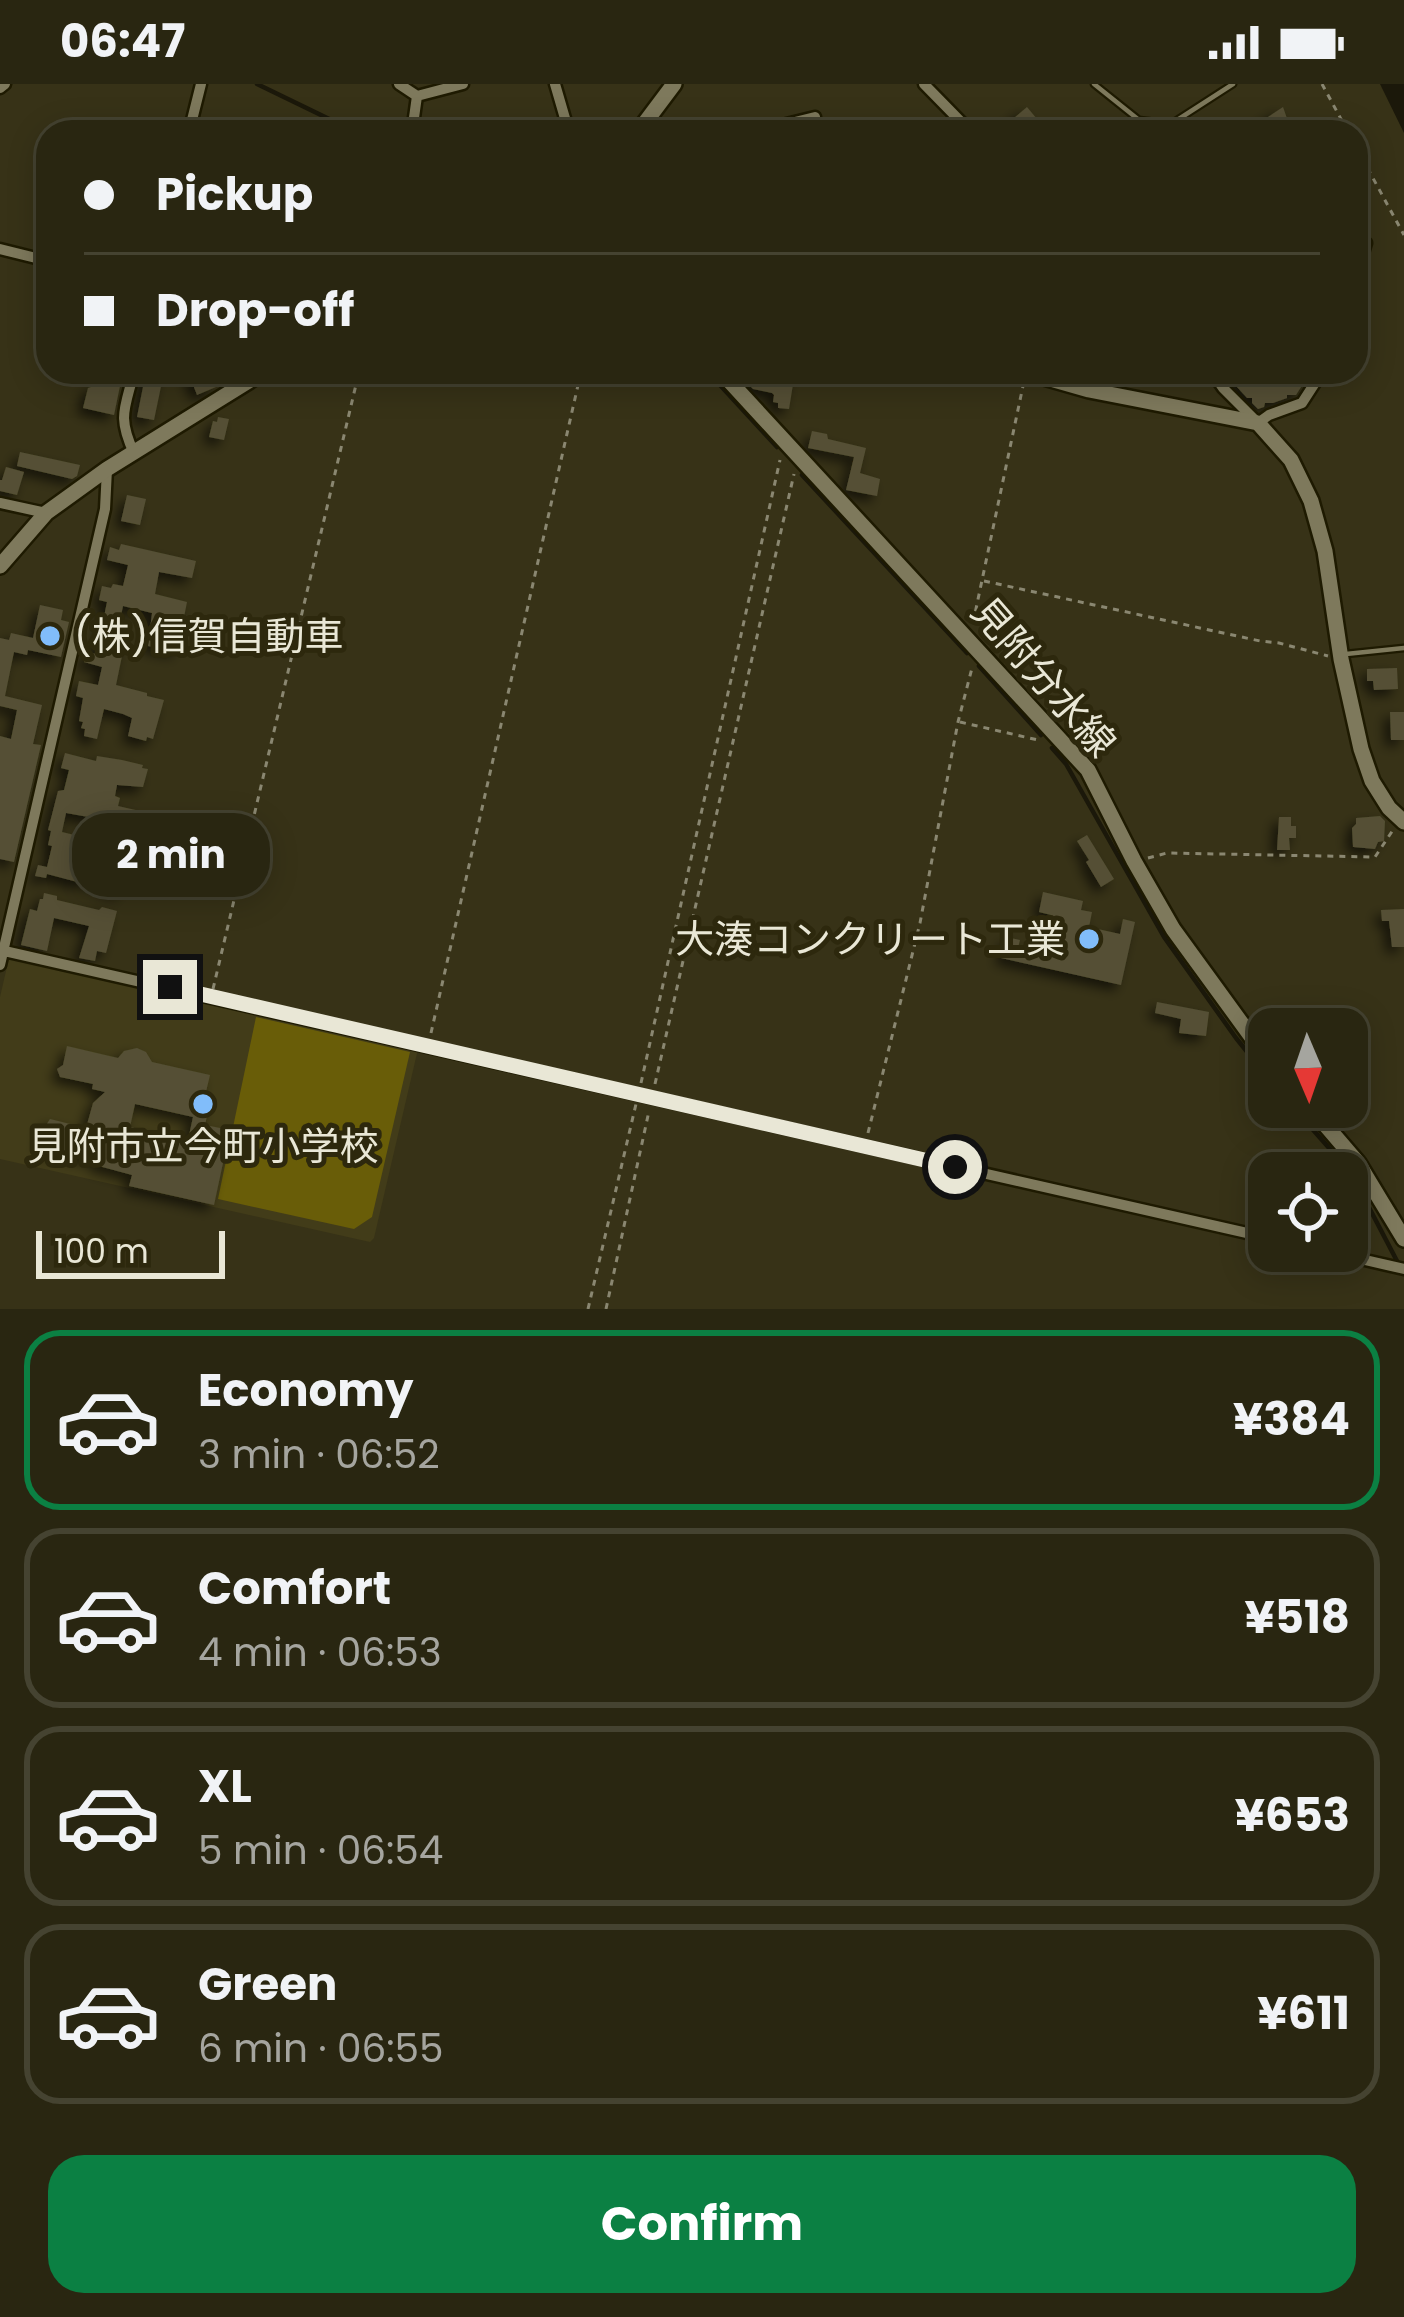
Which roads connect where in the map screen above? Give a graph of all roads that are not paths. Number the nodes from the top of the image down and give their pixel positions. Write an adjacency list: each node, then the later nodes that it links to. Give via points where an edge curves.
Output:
1 (201, 84): 11 (street)
2 (399, 84): 9 (street)
3 (463, 84): 9 (street)
4 (555, 84): 13 (street)
5 (674, 84): 14 (main road)
6 (924, 84): 16 (street)
7 (1094, 84): 17 (lane)
8 (1233, 84): 18 (lane)
9 (417, 96): 12 (street)
10 (815, 117): 15 (street)
11 (192, 120)
12 (414, 120)
13 (566, 120)
14 (647, 120)
15 (803, 120)
16 (955, 120)
17 (1139, 120)
18 (1177, 120)
19 (0, 250): 20 (street)
20 (36, 258)
21 (131, 384): 28 (street, via 122,414)
22 (243, 384): 28 (main road)
23 (732, 384): 38 (main road, 見附分水線, via 1088,770 1173,929)
24 (1068, 384): 27 (main road)
25 (1220, 384): 27 (street)
26 (1314, 384): 27 (street, via 1302,403)
27 (1258, 423): 34 (main road, via 1291,460 1311,501)
28 (134, 453): 29 (main road)
29 (107, 469): 31 (main road); 36 (street, via 105,508)
30 (0, 503): 31 (street)
31 (46, 513): 32 (main road)
32 (0, 566)
33 (1404, 648): 34 (lane)
34 (1341, 657): 35 (main road, via 1360,749)
35 (1402, 820)
36 (2, 950): 37 (street); 40 (street)
37 (0, 965)
38 (1248, 1032)
39 (1328, 1128): 41 (main road)
40 (1248, 1233)
41 (1404, 1239)
42 (1368, 1261): 43 (street)
43 (1404, 1269)

